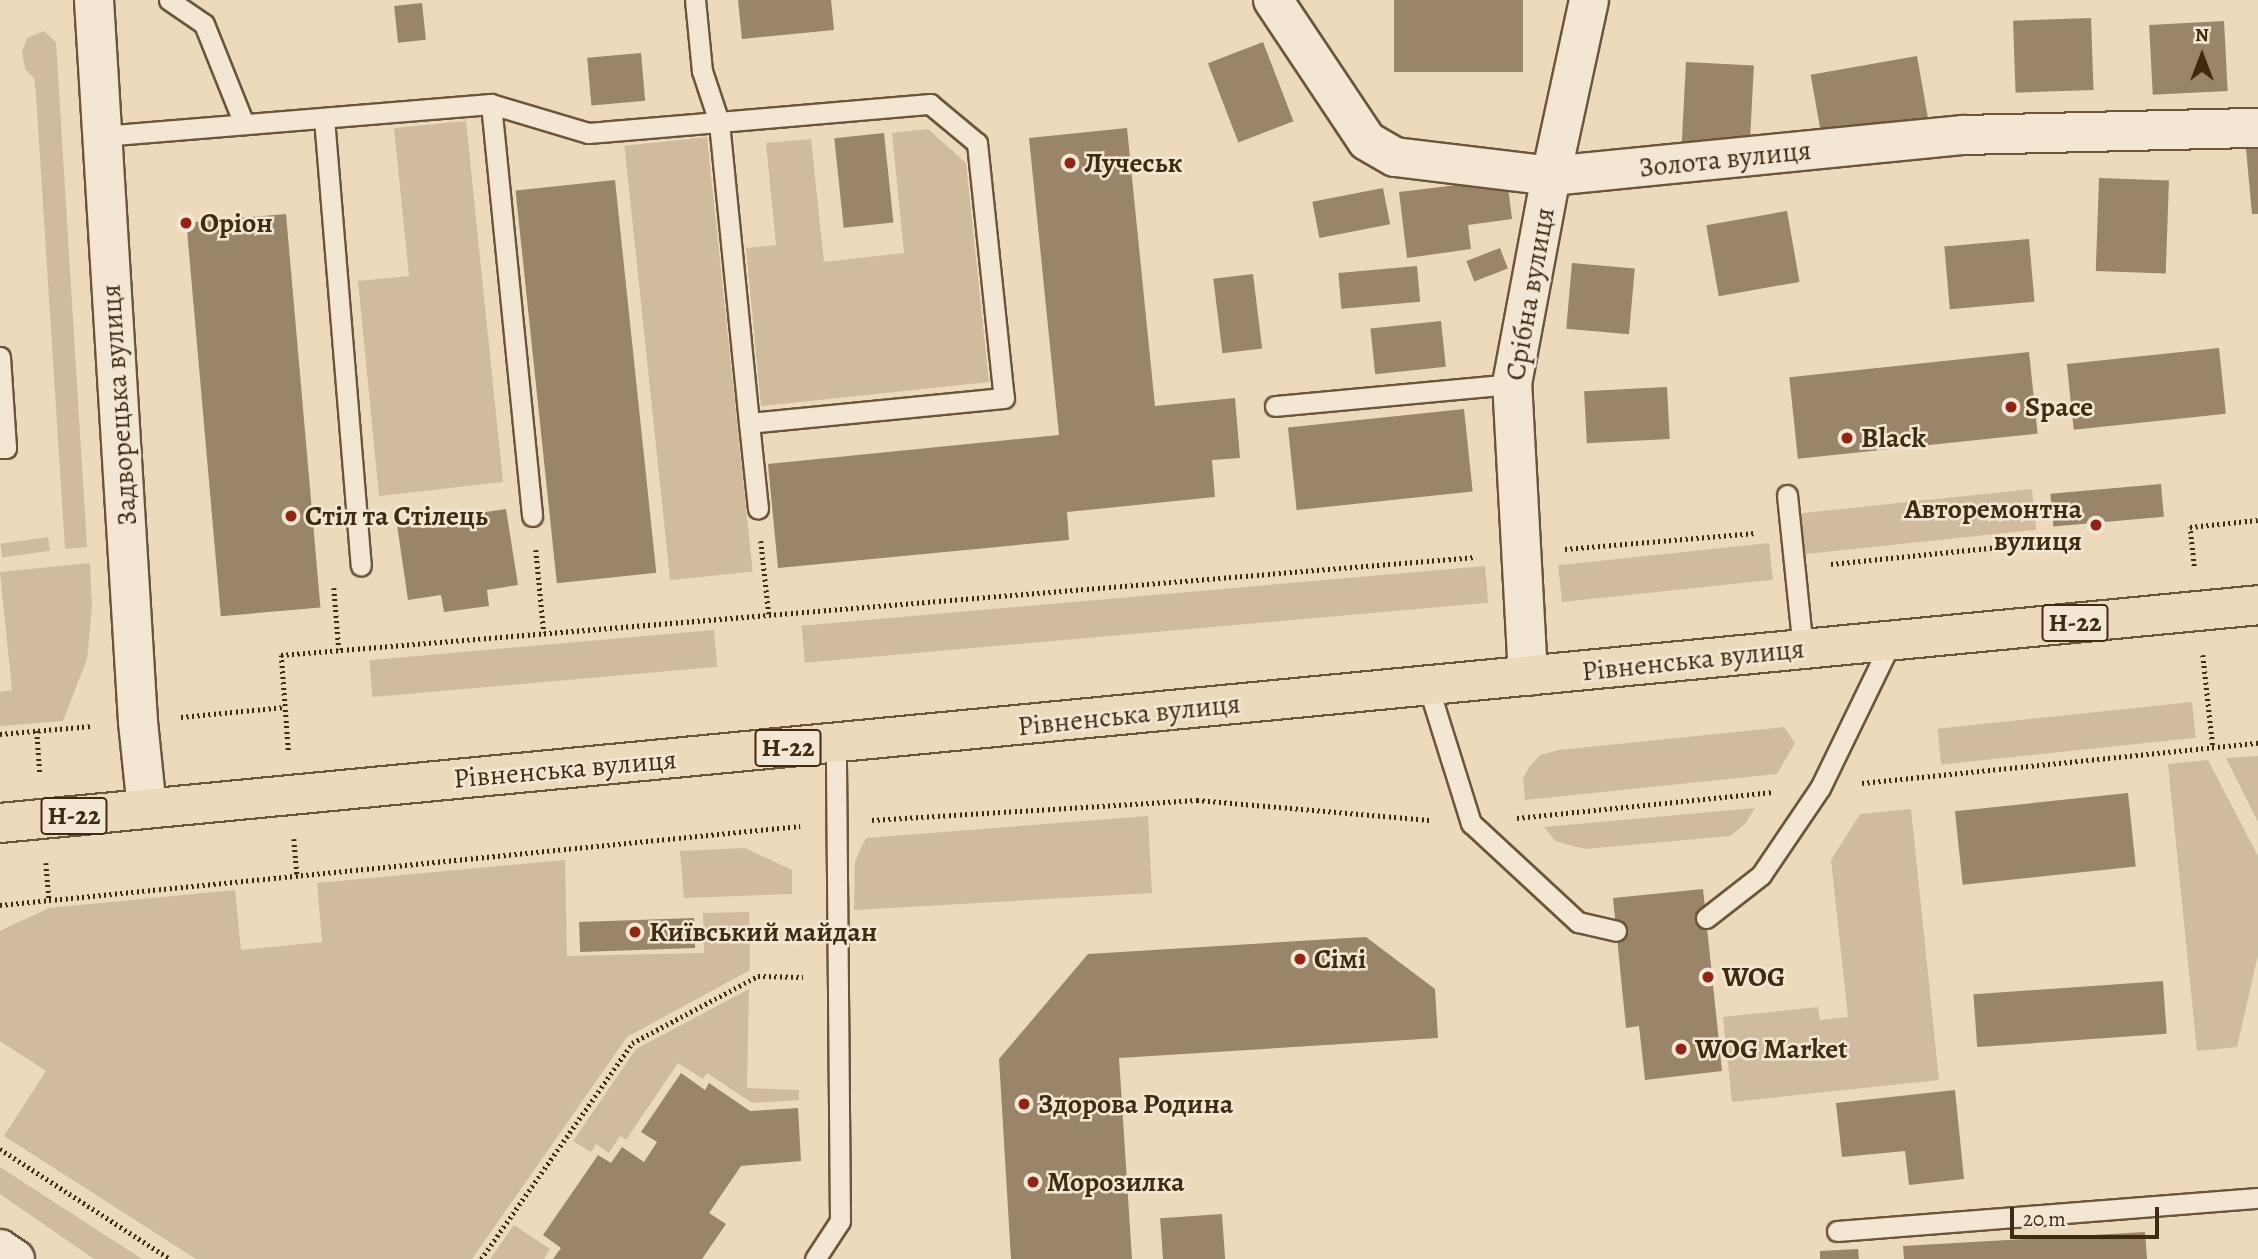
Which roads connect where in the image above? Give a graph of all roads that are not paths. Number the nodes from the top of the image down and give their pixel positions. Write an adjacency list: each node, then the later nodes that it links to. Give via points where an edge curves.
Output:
1 (94, 0): 11 (street, Задворецька вулиця)
2 (169, 0): 9 (lane, via 204,24)
3 (695, 0): 8 (lane, via 702,71)
4 (1273, 0): 12 (street, Золота вулиця, via 1367,141 1395,157)
5 (1589, 0): 12 (street, Срібна вулиця)
6 (491, 104): 7 (lane); 8 (lane, via 588,134); 20 (lane)
7 (324, 118): 9 (lane); 21 (lane)
8 (719, 122): 16 (lane); 16 (lane, via 930,104 977,143 1004,398)
9 (244, 124): 11 (lane)
10 (2258, 128): 12 (street, Золота вулиця, via 1964,135)
11 (102, 136): 28 (street, Задворецька вулиця)
12 (1551, 176): 14 (street, Срібна вулиця)
13 (0, 357): 17 (lane, via 6,448)
14 (1512, 384): 15 (lane); 25 (street, Срібна вулиця)
15 (1275, 406)
16 (749, 423): 19 (lane)
17 (0, 448)
18 (1787, 495): 24 (lane)
19 (758, 509)
20 (532, 516)
21 (361, 565)
22 (2258, 605): 23 (main road, Рівненська вулиця / Н-22)
23 (1892, 640): 24 (main road, Рівненська вулиця / Н-22); 30 (lane, via 1812,799 1761,875)
24 (1802, 650): 25 (main road, Рівненська вулиця / Н-22)
25 (1528, 676): 26 (main road, Рівненська вулиця / Н-22)
26 (1428, 686): 27 (main road, Рівненська вулиця / Н-22); 31 (lane, via 1471,823 1578,922)
27 (836, 743): 28 (main road, Рівненська вулиця / Н-22); 36 (lane, via 840,1221)
28 (147, 809): 29 (main road, Рівненська вулиця / Н-22)
29 (0, 823)
30 (1706, 918)
31 (1616, 931)
32 (2258, 1198): 33 (lane)
33 (1837, 1231)
34 (0, 1249): 35 (street)
35 (15, 1259)
36 (815, 1259)

